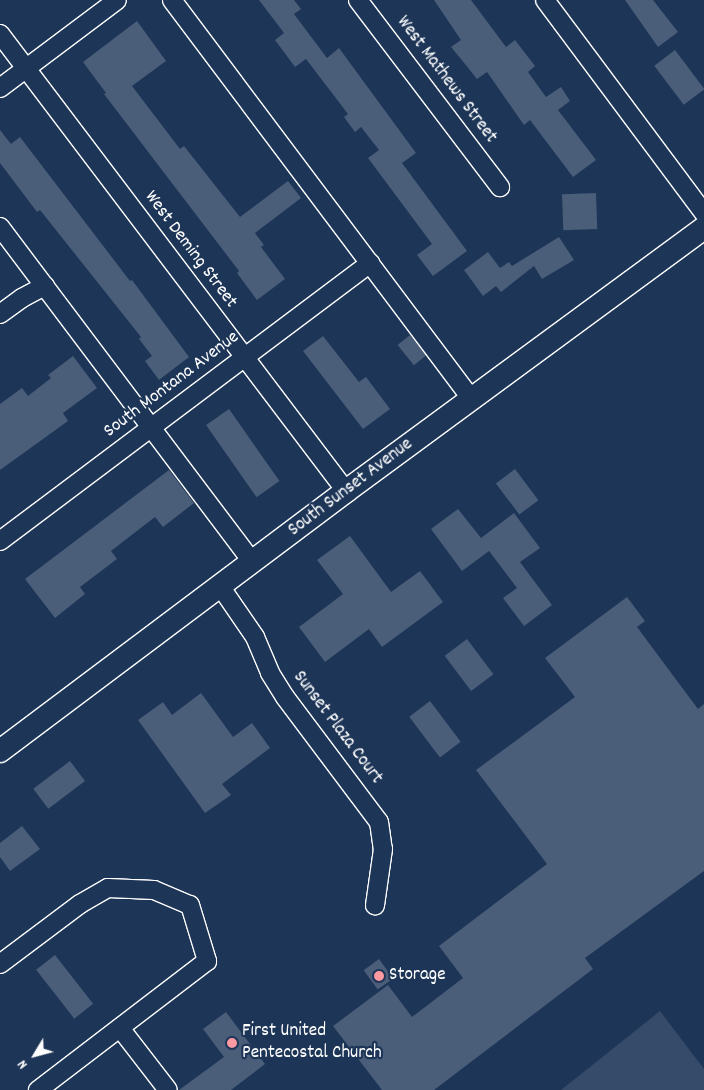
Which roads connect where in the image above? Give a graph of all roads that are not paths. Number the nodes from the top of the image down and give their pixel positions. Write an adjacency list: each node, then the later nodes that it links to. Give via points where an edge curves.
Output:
1 (117, 0): 6 (street)
2 (172, 0): 12 (street)
3 (358, 0): 8 (street, West Mathews Street)
4 (545, 0): 9 (street)
5 (0, 34): 6 (street, West Deming Street)
6 (26, 69): 7 (street); 15 (street, West Deming Street)
7 (0, 88)
8 (500, 187)
9 (704, 213)
10 (0, 227): 13 (street)
11 (704, 228): 16 (main road, South Sunset Avenue)
12 (370, 263): 15 (street, South Montana Avenue); 16 (street)
13 (45, 286): 14 (street); 17 (street)
14 (0, 314)
15 (245, 356): 17 (street, South Montana Avenue); 18 (street, West Deming Street)
16 (472, 399): 18 (main road, South Sunset Avenue)
17 (151, 427): 19 (street, South Montana Avenue); 20 (street)
18 (346, 491): 20 (main road, South Sunset Avenue)
19 (0, 541)
20 (252, 562): 21 (main road, South Sunset Avenue)
21 (220, 586): 22 (main road, South Sunset Avenue); 23 (street, Sunset Plaza Court, via 255,637 270,673 285,697 379,822 383,849)
22 (0, 751)
23 (375, 905)
24 (0, 964): 25 (street, via 80,904 108,888 154,890 190,905 207,961)
25 (120, 1028): 26 (street); 27 (street)
26 (38, 1090)
27 (168, 1090)

